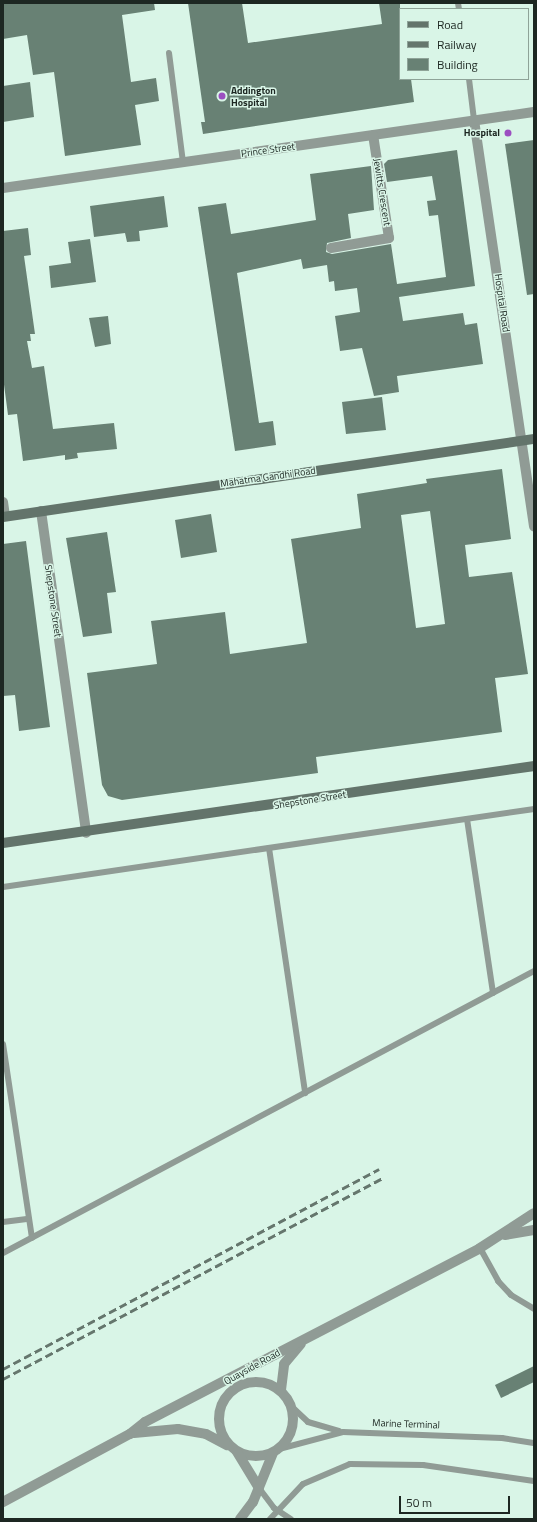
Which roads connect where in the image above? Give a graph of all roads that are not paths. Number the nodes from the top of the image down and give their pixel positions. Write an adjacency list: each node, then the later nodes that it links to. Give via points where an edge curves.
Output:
1 (169, 53): 6 (lane)
2 (469, 80): 4 (lane, Hospital Road)
3 (534, 112): 4 (street, Prince Street)
4 (474, 120): 5 (street, Prince Street); 10 (street, Hospital Road)
5 (373, 134): 6 (street, Prince Street); 8 (street, Jewitts Crescent, via 389,238)
6 (183, 162): 7 (street, Prince Street)
7 (3, 188)
8 (331, 248)
9 (534, 439): 10 (main road, Mahatma Gandhi Road)
10 (522, 440): 12 (main road, Mahatma Gandhi Road); 14 (street, Hospital Road)
11 (3, 502): 13 (street)
12 (40, 511): 13 (main road, Mahatma Gandhi Road); 18 (street, Shepstone Street)
13 (4, 516)
14 (534, 527)
15 (534, 766): 18 (main road, Shepstone Street)
16 (534, 810): 17 (lane)
17 (467, 819): 20 (lane); 23 (lane)
18 (86, 834): 19 (main road, Shepstone Street)
19 (3, 844)
20 (270, 848): 21 (lane); 25 (lane)
21 (3, 887)
22 (534, 971): 23 (lane)
23 (493, 993): 25 (lane)
24 (3, 1044): 27 (lane)
25 (305, 1093): 31 (lane)
26 (534, 1213): 30 (street, Quayside Road)
27 (29, 1219): 28 (lane); 31 (lane)
28 (3, 1222)
29 (534, 1230): 30 (street, Quayside Road)
30 (503, 1236): 32 (street, Quayside Road)
31 (32, 1238): 33 (lane)
32 (480, 1248): 34 (lane, via 498,1281 511,1295); 35 (street, Quayside Road)
33 (3, 1253)
34 (534, 1309)
35 (304, 1342): 36 (street, Quayside Road); 39 (street, via 284,1364)
36 (258, 1364): 37 (street); 38 (street, Quayside Road)
37 (243, 1384): 38 (street); 39 (street, via 271,1384); 44 (street, via 226,1397 219,1413 221,1431)
38 (218, 1386): 42 (street, Quayside Road, via 145,1422)
39 (281, 1390): 40 (street)
40 (292, 1406): 41 (lane, via 308,1422); 45 (street, via 292,1429)
41 (343, 1432): 43 (lane, Marine Terminal, via 502,1438); 45 (lane, Marine Terminal)
42 (130, 1434): 44 (street, via 154,1428 178,1429 206,1434); 48 (street, Quayside Road)
43 (534, 1443)
44 (233, 1449): 45 (street, via 254,1456); 47 (street)
45 (276, 1451): 47 (street)
46 (534, 1481): 50 (lane, via 423,1465 350,1464 303,1484)
47 (260, 1488): 49 (street); 51 (lane, via 274,1508)
48 (3, 1502)
49 (240, 1519)
50 (270, 1519)
51 (291, 1519)

